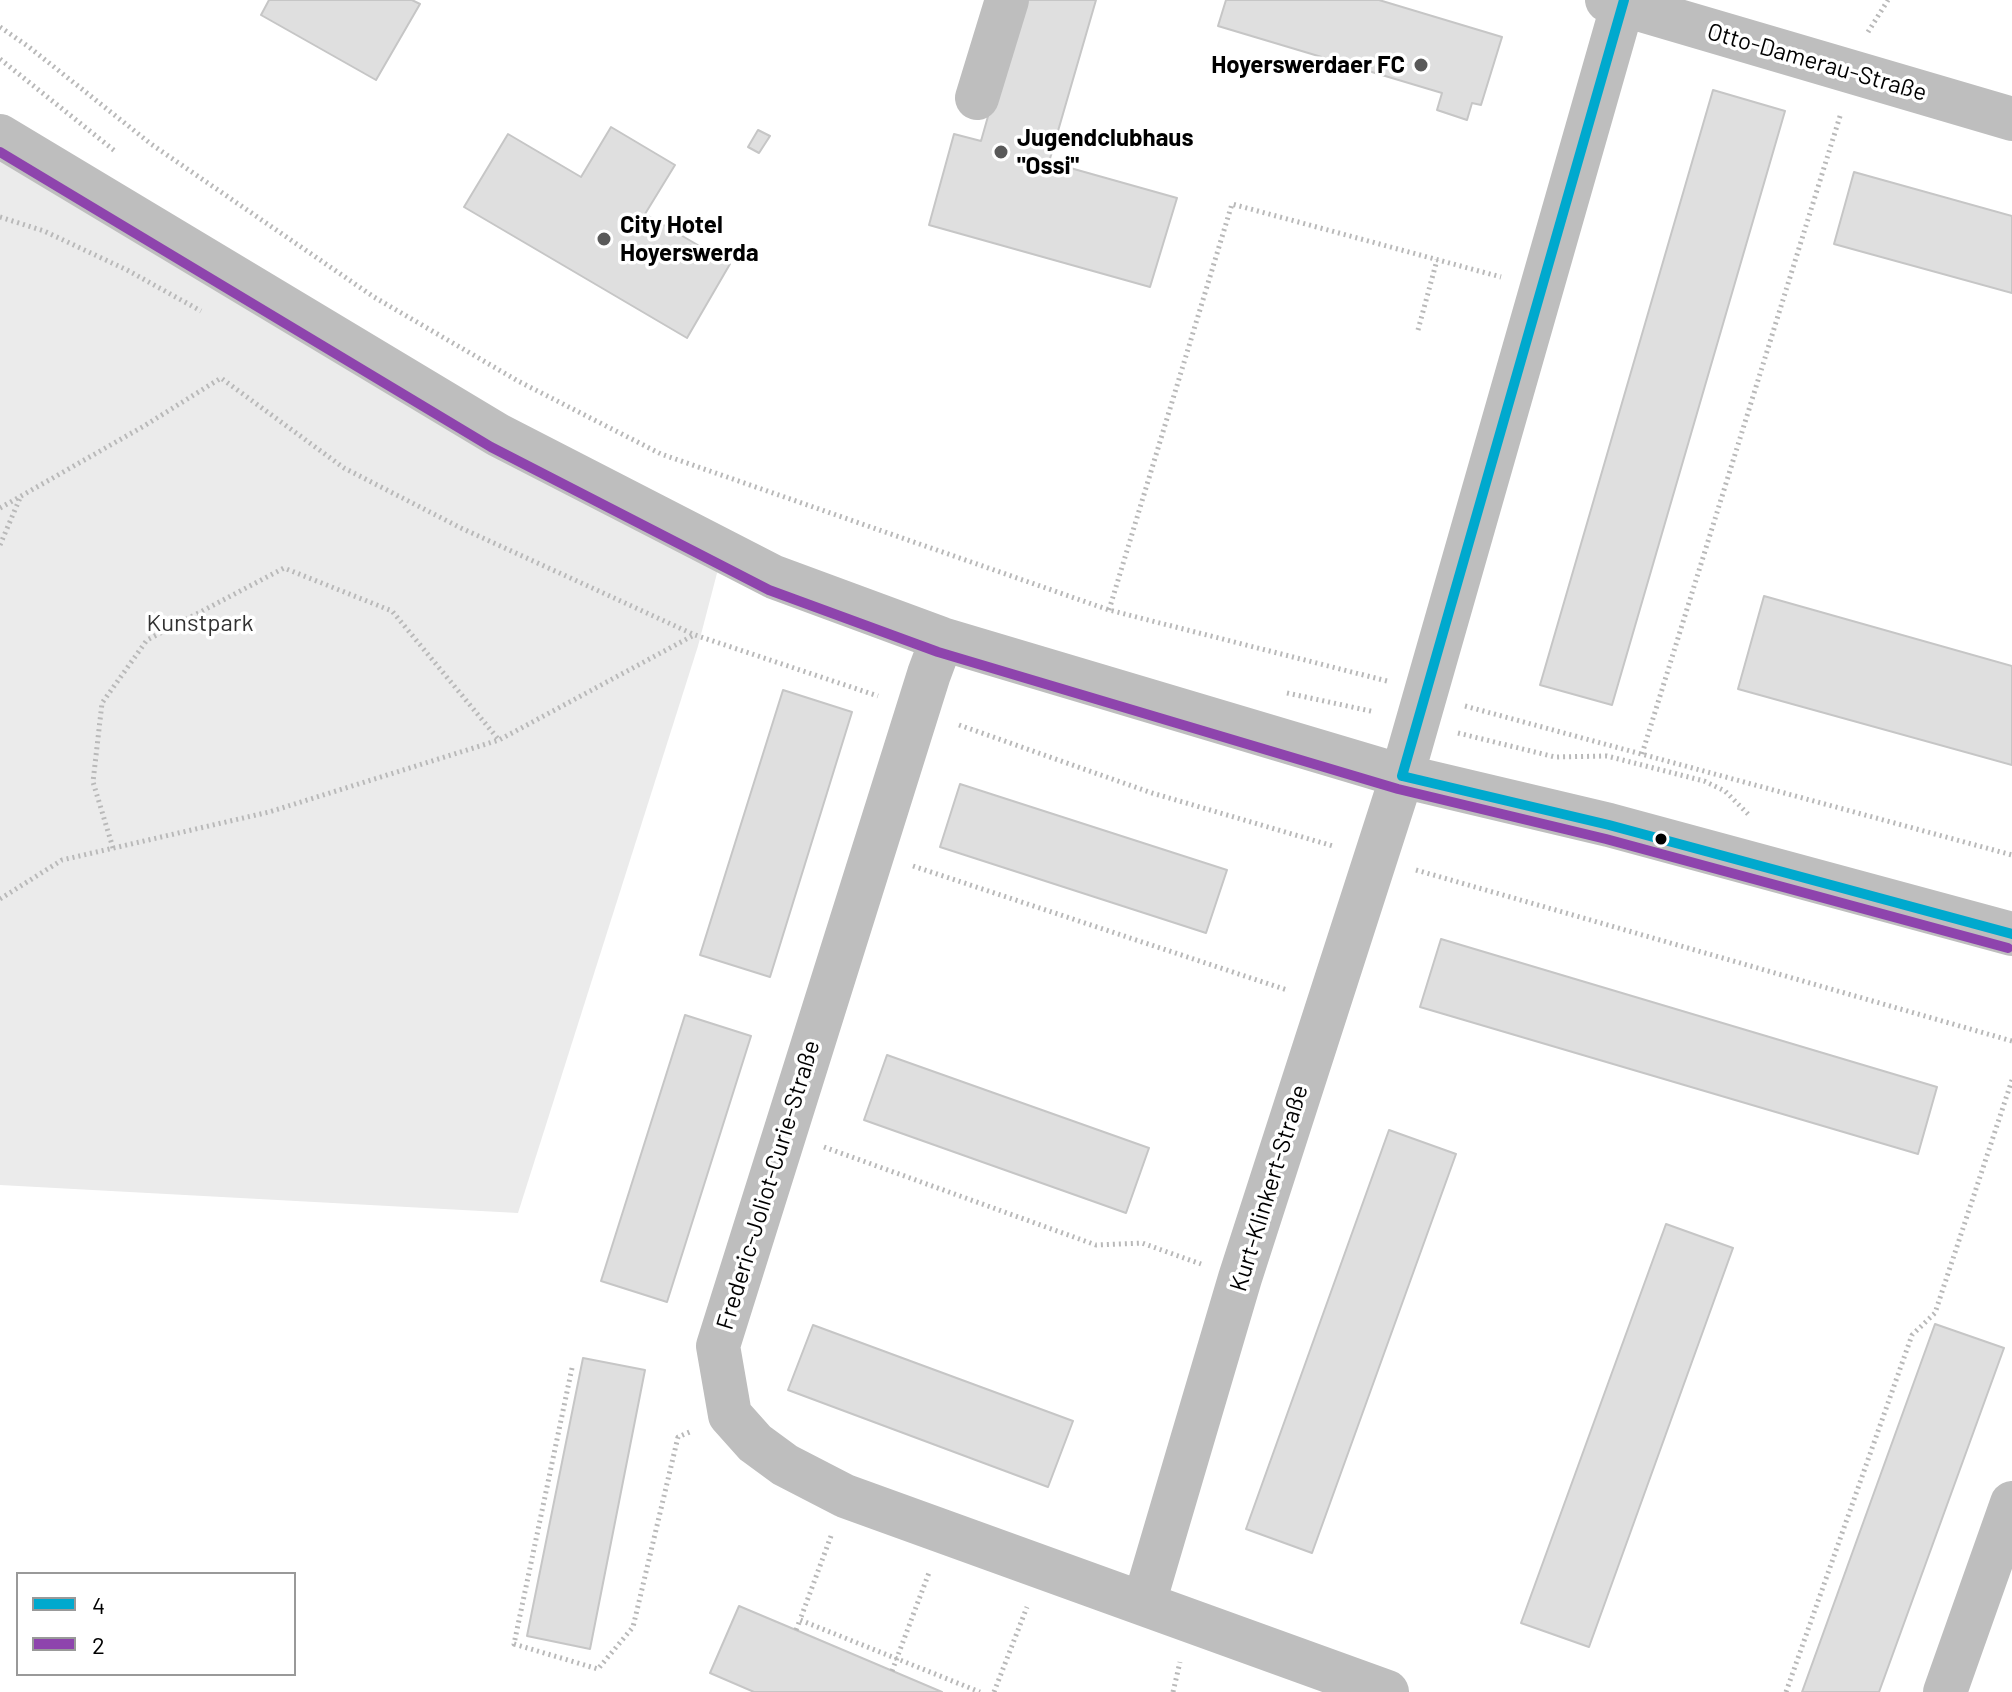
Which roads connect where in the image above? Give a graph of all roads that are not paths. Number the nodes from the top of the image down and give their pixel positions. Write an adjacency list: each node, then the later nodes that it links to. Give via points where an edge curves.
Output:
1 (1007, 0): 3 (street)
2 (1618, 2): 4 (street, Otto-Damerau-Straße); 7 (street, Kurt-Klinkert-Straße)
3 (977, 98)
4 (2012, 119)
5 (0, 136): 6 (street, via 498,435 774,577)
6 (942, 639): 7 (street); 10 (street, Frederic-Joliot-Curie-Straße, via 718,1346 730,1415 785,1465 845,1496)
7 (1402, 776): 8 (street, via 1609,825); 10 (street, Kurt-Klinkert-Straße, via 1240,1278)
8 (2012, 934)
9 (2012, 1503): 12 (street)
10 (1144, 1603): 11 (street)
11 (1387, 1692)
12 (1945, 1692)

